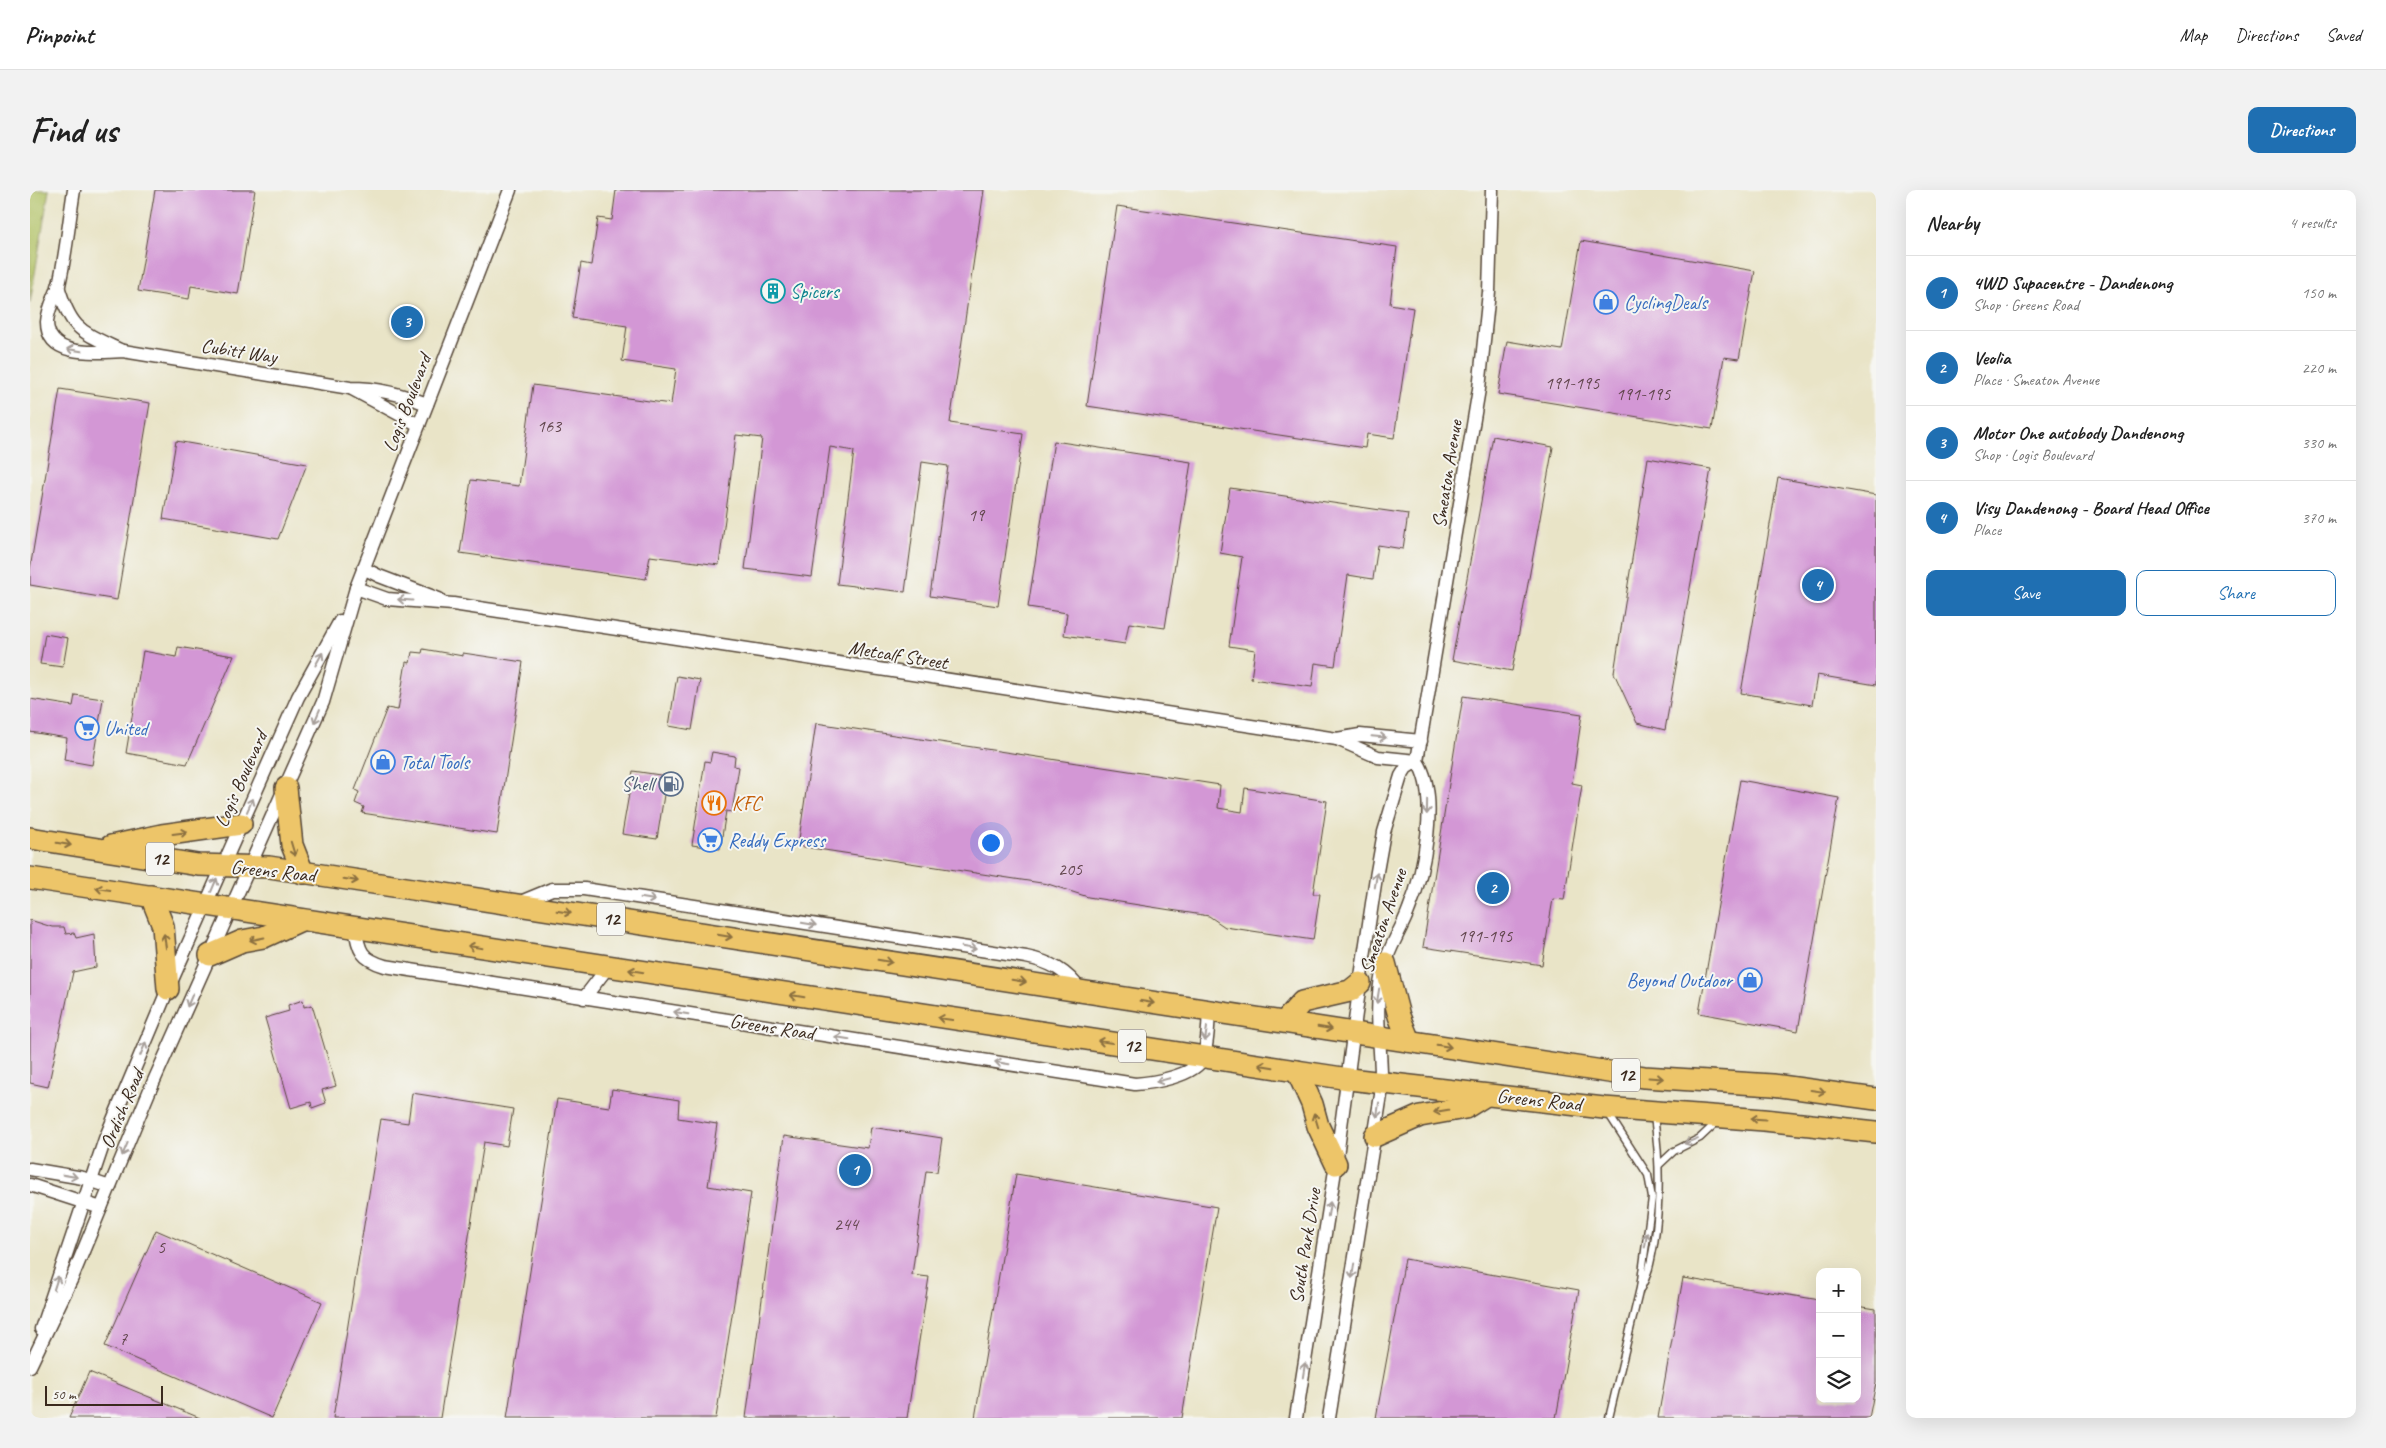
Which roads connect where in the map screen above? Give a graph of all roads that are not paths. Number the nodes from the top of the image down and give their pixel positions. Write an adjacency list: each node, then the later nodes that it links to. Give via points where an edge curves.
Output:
1 (74, 190): 4 (street, Cubitt Way)
2 (510, 190): 7 (street, Logis Boulevard)
3 (1492, 190): 14 (street, Smeaton Avenue, via 1489,292 1479,390)
4 (58, 286): 5 (street, Cubitt Way, via 66,311 76,327); 5 (street, Cubitt Way, one-way to 4, via 90,353 58,345 52,338 48,321)
5 (122, 351): 6 (street, Cubitt Way)
6 (350, 388): 7 (street, Cubitt Way, via 389,391); 8 (street, Cubitt Way)
7 (427, 404): 8 (street, Logis Boulevard)
8 (419, 425): 9 (street, Logis Boulevard)
9 (364, 568): 10 (street, Logis Boulevard); 12 (street, Metcalf Street)
10 (356, 588): 11 (street, Logis Boulevard); 12 (street, Metcalf Street, one-way to 10, via 387,599)
11 (350, 603): 16 (street, Logis Boulevard, one-way to 16, via 323,702); 17 (street, Logis Boulevard, one-way to 11, via 298,697)
12 (453, 604): 13 (street, Metcalf Street)
13 (1337, 739): 14 (street, Metcalf Street, one-way to 14, via 1360,736); 15 (street, Metcalf Street, via 1378,757)
14 (1421, 741): 15 (street, Smeaton Avenue)
15 (1417, 761): 30 (street, Smeaton Avenue, one-way to 30, via 1427,784 1424,854 1414,896); 32 (street, Smeaton Avenue, one-way to 15, via 1386,824 1401,776)
16 (286, 788): 21 (street, Logis Boulevard); 22 (main road, one-way to 22, via 292,845)
17 (241, 824): 19 (main road, one-way to 17, via 162,835); 20 (street, Logis Boulevard)
18 (30, 838): 19 (main road, Greens Road / 12, one-way to 19)
19 (98, 849): 20 (main road, Greens Road / 12)
20 (222, 866): 21 (main road, Greens Road / 12); 25 (street, Ordish Road, one-way to 20)
21 (249, 866): 22 (main road, Greens Road / 12); 26 (street, Ordish Road)
22 (303, 873): 35 (main road, Greens Road / 12, one-way to 35)
23 (30, 878): 24 (main road, Greens Road / 12, one-way to 23)
24 (151, 896): 25 (main road, Greens Road / 12); 33 (main road, one-way to 24, via 163,926)
25 (205, 904): 26 (main road, Greens Road / 12); 33 (street, Ordish Road)
26 (230, 909): 27 (main road, Greens Road / 12); 29 (street, Ordish Road)
27 (301, 920): 28 (main road, Greens Road / 12); 29 (main road, one-way to 29, via 264,937)
28 (355, 928): 31 (main road, Greens Road / 12, one-way to 28); 34 (street, Greens Road, via 359,949 366,958 384,966)
29 (210, 955): 56 (street, Ordish Road, one-way to 56)
30 (1385, 963): 38 (street, Smeaton Avenue, one-way to 38, via 1376,1009); 39 (main road)
31 (608, 967): 34 (street); 40 (main road, Greens Road / 12, one-way to 31)
32 (1360, 983): 36 (main road, via 1350,991 1302,1002); 37 (street, Smeaton Avenue)
33 (168, 989): 54 (street, Ordish Road, one-way to 33)
34 (584, 998): 40 (street, Greens Road, one-way to 34, via 1194,1069 1150,1083 1135,1084)
35 (1210, 1011): 36 (main road, Greens Road / 12); 40 (street, one-way to 40)
36 (1285, 1022): 37 (main road, Greens Road / 12, one-way to 37)
37 (1354, 1032): 38 (main road, Greens Road / 12); 42 (street, Smeaton Avenue)
38 (1378, 1037): 39 (main road, Greens Road / 12); 43 (street, Smeaton Avenue)
39 (1409, 1041): 45 (main road, Greens Road / 12, one-way to 45, via 1644,1077 1773,1085)
40 (1204, 1056): 41 (main road, Greens Road / 12, one-way to 40)
41 (1297, 1071): 42 (main road, Greens Road / 12); 51 (main road, one-way to 41)
42 (1349, 1079): 43 (main road, Greens Road / 12); 51 (street, South Park Drive)
43 (1381, 1083): 44 (main road, Greens Road / 12); 50 (street, one-way to 50)
44 (1486, 1094): 46 (main road, Greens Road / 12); 50 (main road, one-way to 50, via 1465,1108 1420,1116)
45 (1876, 1099)
46 (1604, 1108): 47 (main road, Greens Road / 12); 59 (lane, one-way to 46, via 1651,1187 1644,1170)
47 (1653, 1112): 48 (main road, Greens Road / 12); 52 (lane)
48 (1723, 1117): 49 (main road, Greens Road / 12, one-way to 48); 52 (lane, one-way to 52, via 1700,1138 1674,1151)
49 (1876, 1132)
50 (1375, 1136): 63 (street, one-way to 63)
51 (1336, 1164): 62 (street, South Park Drive, one-way to 51)
52 (1659, 1165): 59 (lane, via 1659,1212 1648,1275)
53 (30, 1169): 54 (street, one-way to 54)
54 (90, 1180): 56 (street); 57 (street, Ordish Road)
55 (30, 1185): 57 (street)
56 (110, 1186): 58 (street, Ordish Road)
57 (82, 1202): 58 (street); 60 (street, Ordish Road, one-way to 57)
58 (101, 1208): 61 (street, Ordish Road)
59 (1640, 1288): 64 (lane)
60 (30, 1362)
61 (30, 1366)
62 (1296, 1418)
63 (1329, 1418)
64 (1609, 1418)

